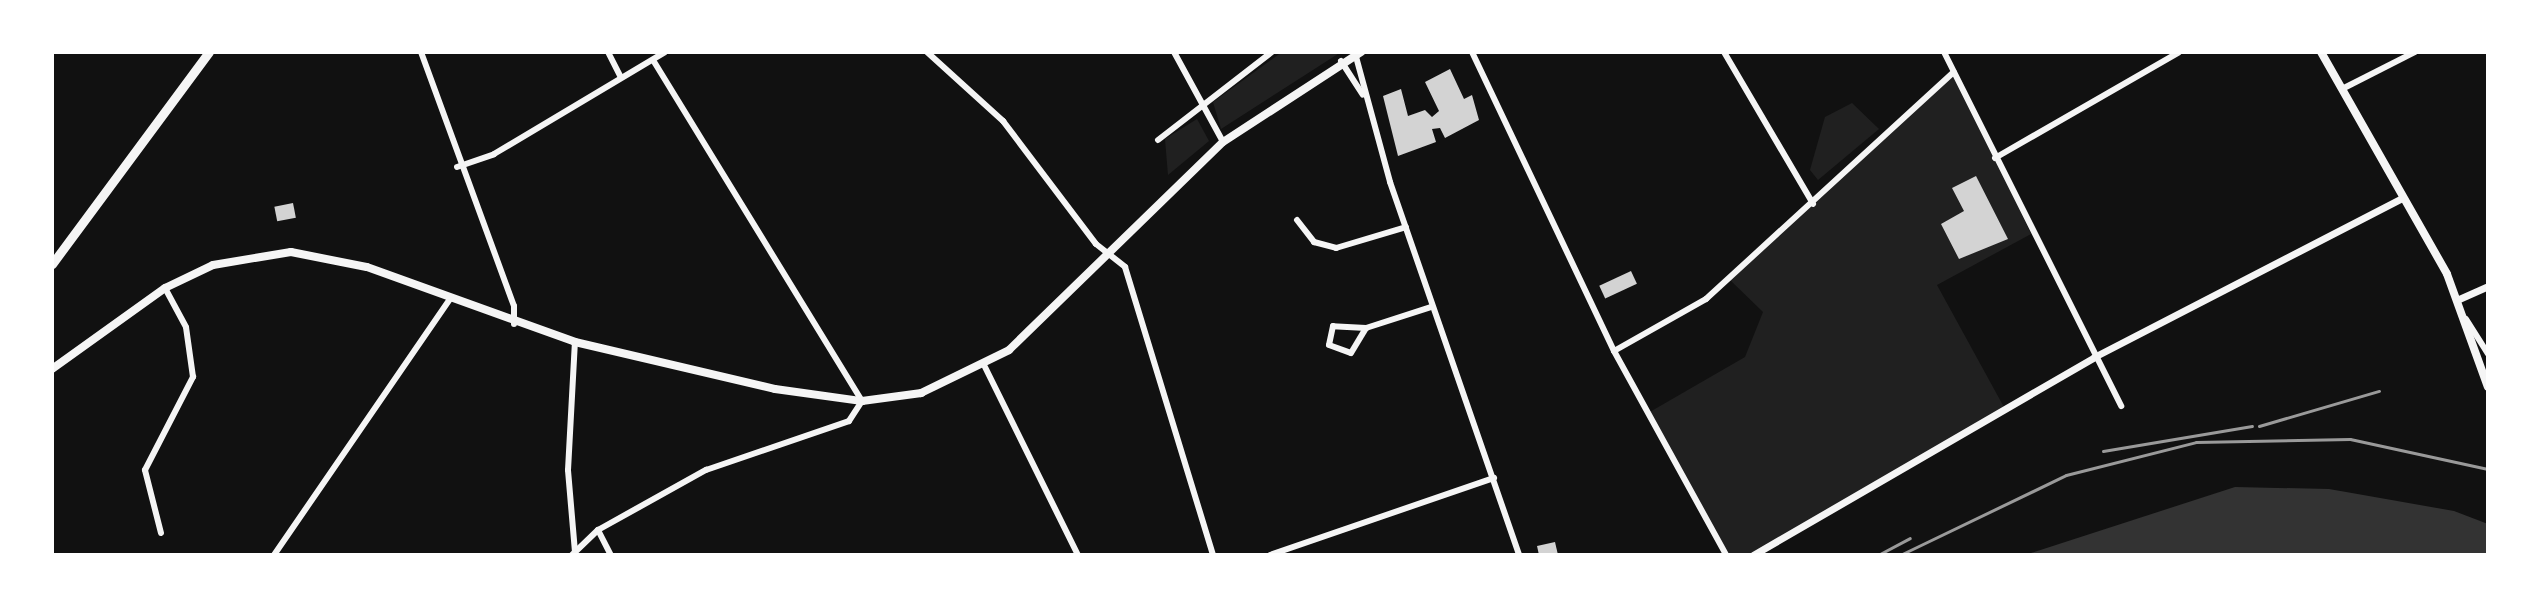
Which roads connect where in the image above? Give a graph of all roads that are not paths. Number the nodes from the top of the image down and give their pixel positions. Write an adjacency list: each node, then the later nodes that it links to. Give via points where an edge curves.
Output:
1 (209, 52): 31 (main road)
2 (421, 52): 25 (street)
3 (608, 52): 18 (street)
4 (665, 52): 15 (street)
5 (927, 52): 30 (street, via 1003,121)
6 (1174, 52): 21 (street)
7 (1272, 52): 21 (street)
8 (1472, 52): 41 (street)
9 (1724, 52): 27 (street)
10 (1944, 52): 17 (street)
11 (2179, 52): 24 (street)
12 (2321, 52): 19 (main road)
13 (2415, 52): 19 (street)
14 (1357, 53): 16 (main road); 20 (street)
15 (653, 60): 18 (street); 47 (street)
16 (1341, 61): 20 (street); 23 (main road)
17 (1954, 72): 24 (street); 27 (street)
18 (620, 76): 25 (street, via 494,154)
19 (2342, 89): 26 (main road)
20 (1363, 95): 29 (street)
21 (1201, 104): 22 (street); 23 (street)
22 (1158, 140)
23 (1223, 142): 30 (main road)
24 (1995, 158): 43 (street)
25 (457, 167): 38 (street, via 514,306)
26 (2402, 198): 35 (main road); 43 (street)
27 (1813, 204): 41 (street, via 1686,314)
28 (1297, 220): 29 (street, via 1314,242 1336,248)
29 (1406, 227): 36 (street)
30 (1109, 253): 44 (main road); 56 (street, via 1138,296)
31 (52, 264)
32 (2488, 286): 35 (street)
33 (165, 288): 34 (main road, via 213,265 291,252 337,257); 45 (main road); 51 (street, via 186,327 193,377 145,470)
34 (450, 299): 38 (main road); 53 (street)
35 (2459, 299): 37 (main road)
36 (1431, 307): 39 (street); 49 (street)
37 (2466, 319): 42 (street); 46 (main road)
38 (514, 324): 40 (main road)
39 (1366, 328): 39 (street, via 1351,353 1329,345 1333,326)
40 (575, 342): 47 (main road); 52 (street, via 568,470)
41 (1614, 351): 59 (street)
42 (2488, 354)
43 (2094, 357): 48 (street); 60 (street)
44 (985, 367): 47 (main road, via 921,393); 55 (street)
45 (52, 369)
46 (2488, 387)
47 (862, 401): 50 (street, via 849,421 706,470)
48 (2121, 406)
49 (1494, 478): 57 (street); 58 (street)
50 (598, 530): 52 (street); 54 (street)
51 (161, 533)
52 (574, 554)
53 (274, 555)
54 (611, 555)
55 (1078, 555)
56 (1213, 555)
57 (1270, 555)
58 (1519, 555)
59 (1726, 555)
60 (1753, 555)

